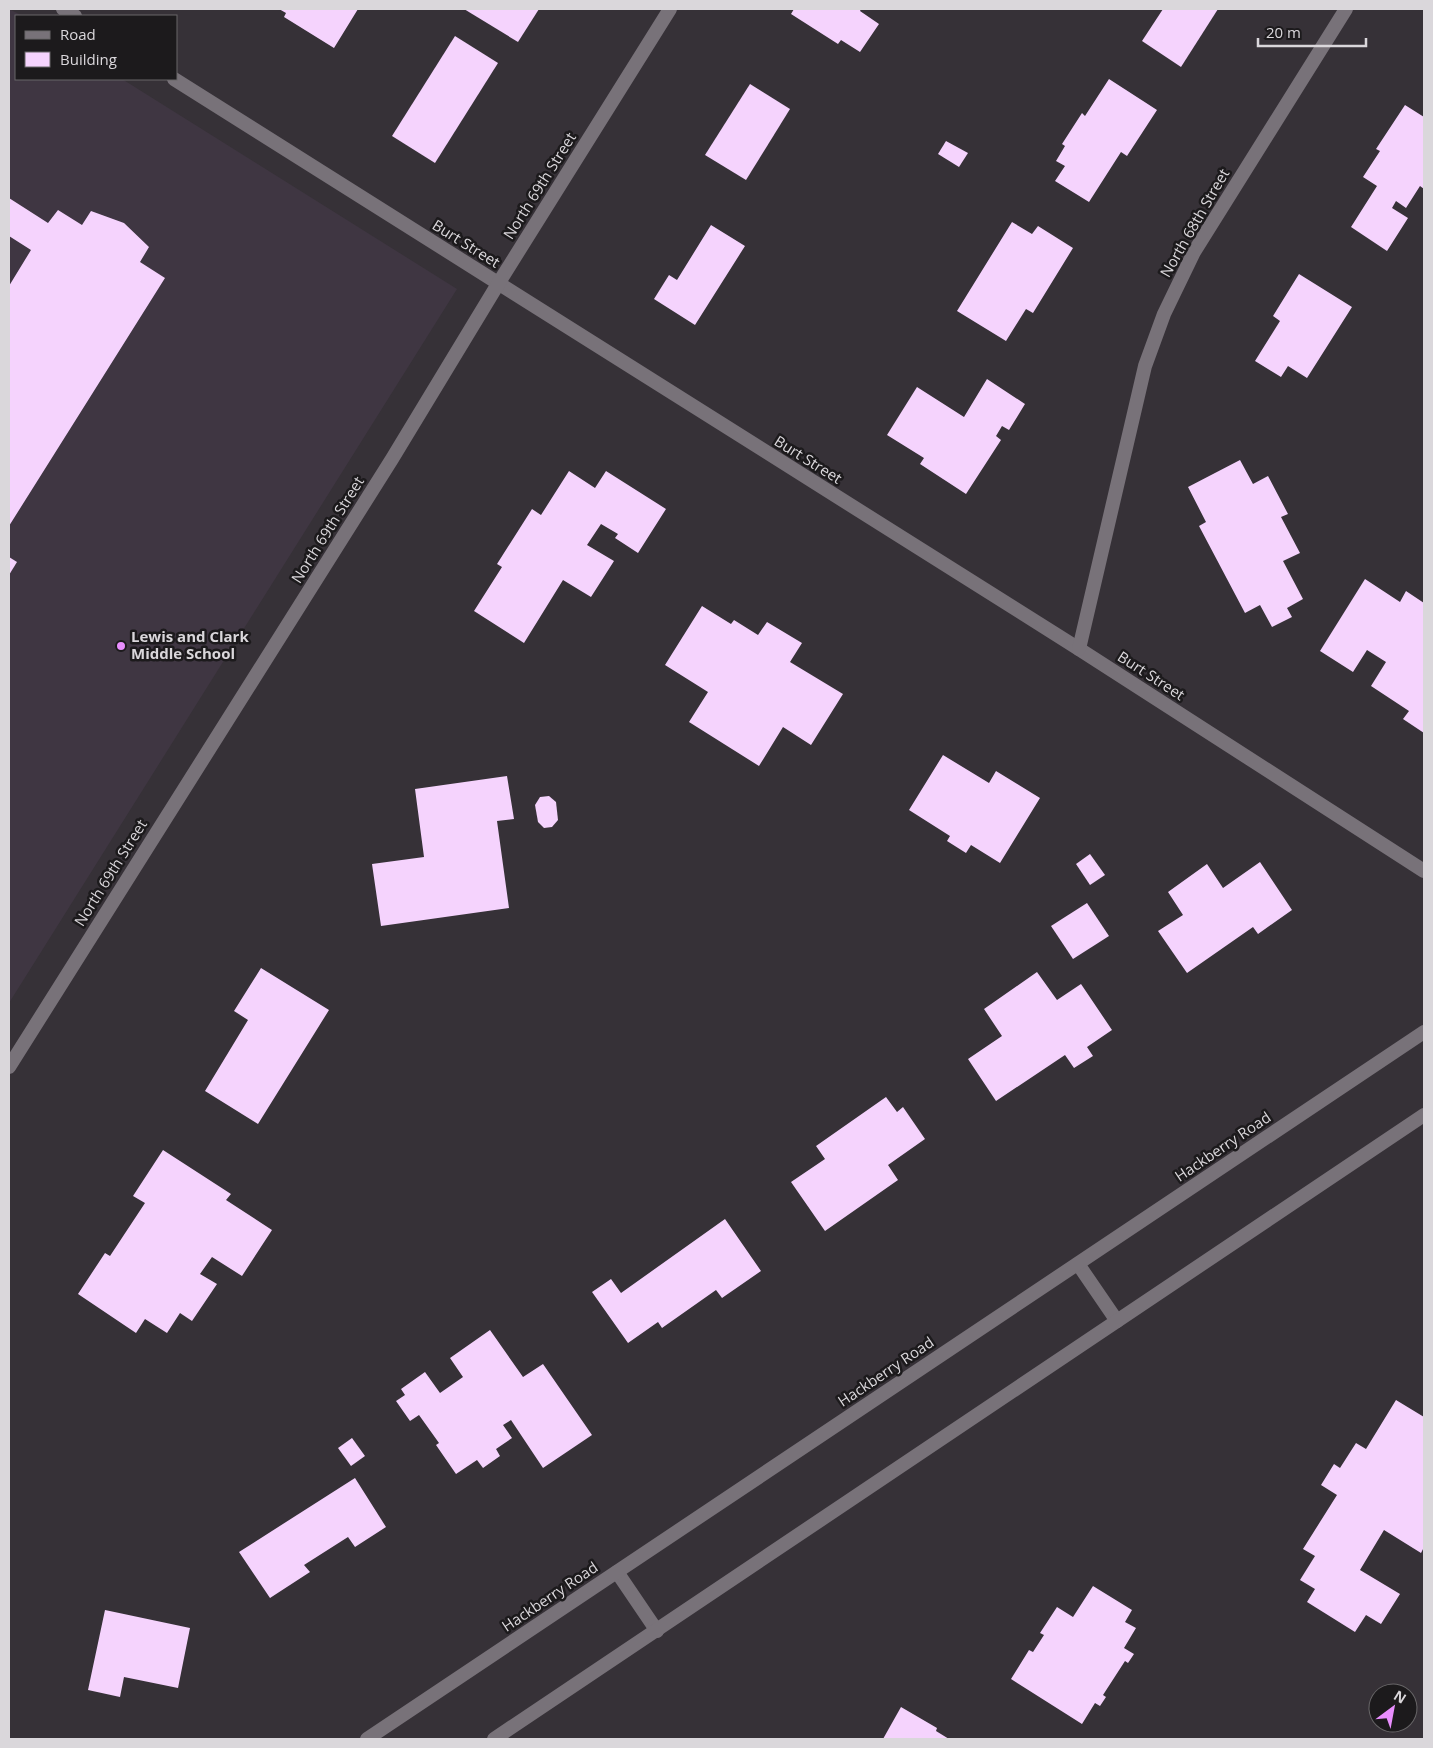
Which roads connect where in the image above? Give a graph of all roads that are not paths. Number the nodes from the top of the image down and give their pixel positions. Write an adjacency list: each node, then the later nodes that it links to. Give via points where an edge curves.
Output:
1 (670, 9): 4 (street, North 69th Street)
2 (1346, 9): 5 (street, North 68th Street, via 1194,252 1164,314 1145,366)
3 (176, 80): 4 (street, Burt Street)
4 (498, 284): 5 (street, Burt Street); 8 (street, North 69th Street, via 392,459)
5 (1079, 649): 6 (street, Burt Street)
6 (1424, 871)
7 (1424, 1032): 10 (street, Hackberry Road)
8 (9, 1067)
9 (1424, 1115): 11 (street)
10 (1078, 1264): 11 (street); 12 (street, Hackberry Road)
11 (1117, 1321): 13 (street)
12 (617, 1572): 13 (street); 14 (street, Hackberry Road)
13 (657, 1631): 15 (street)
14 (367, 1739)
15 (494, 1739)

